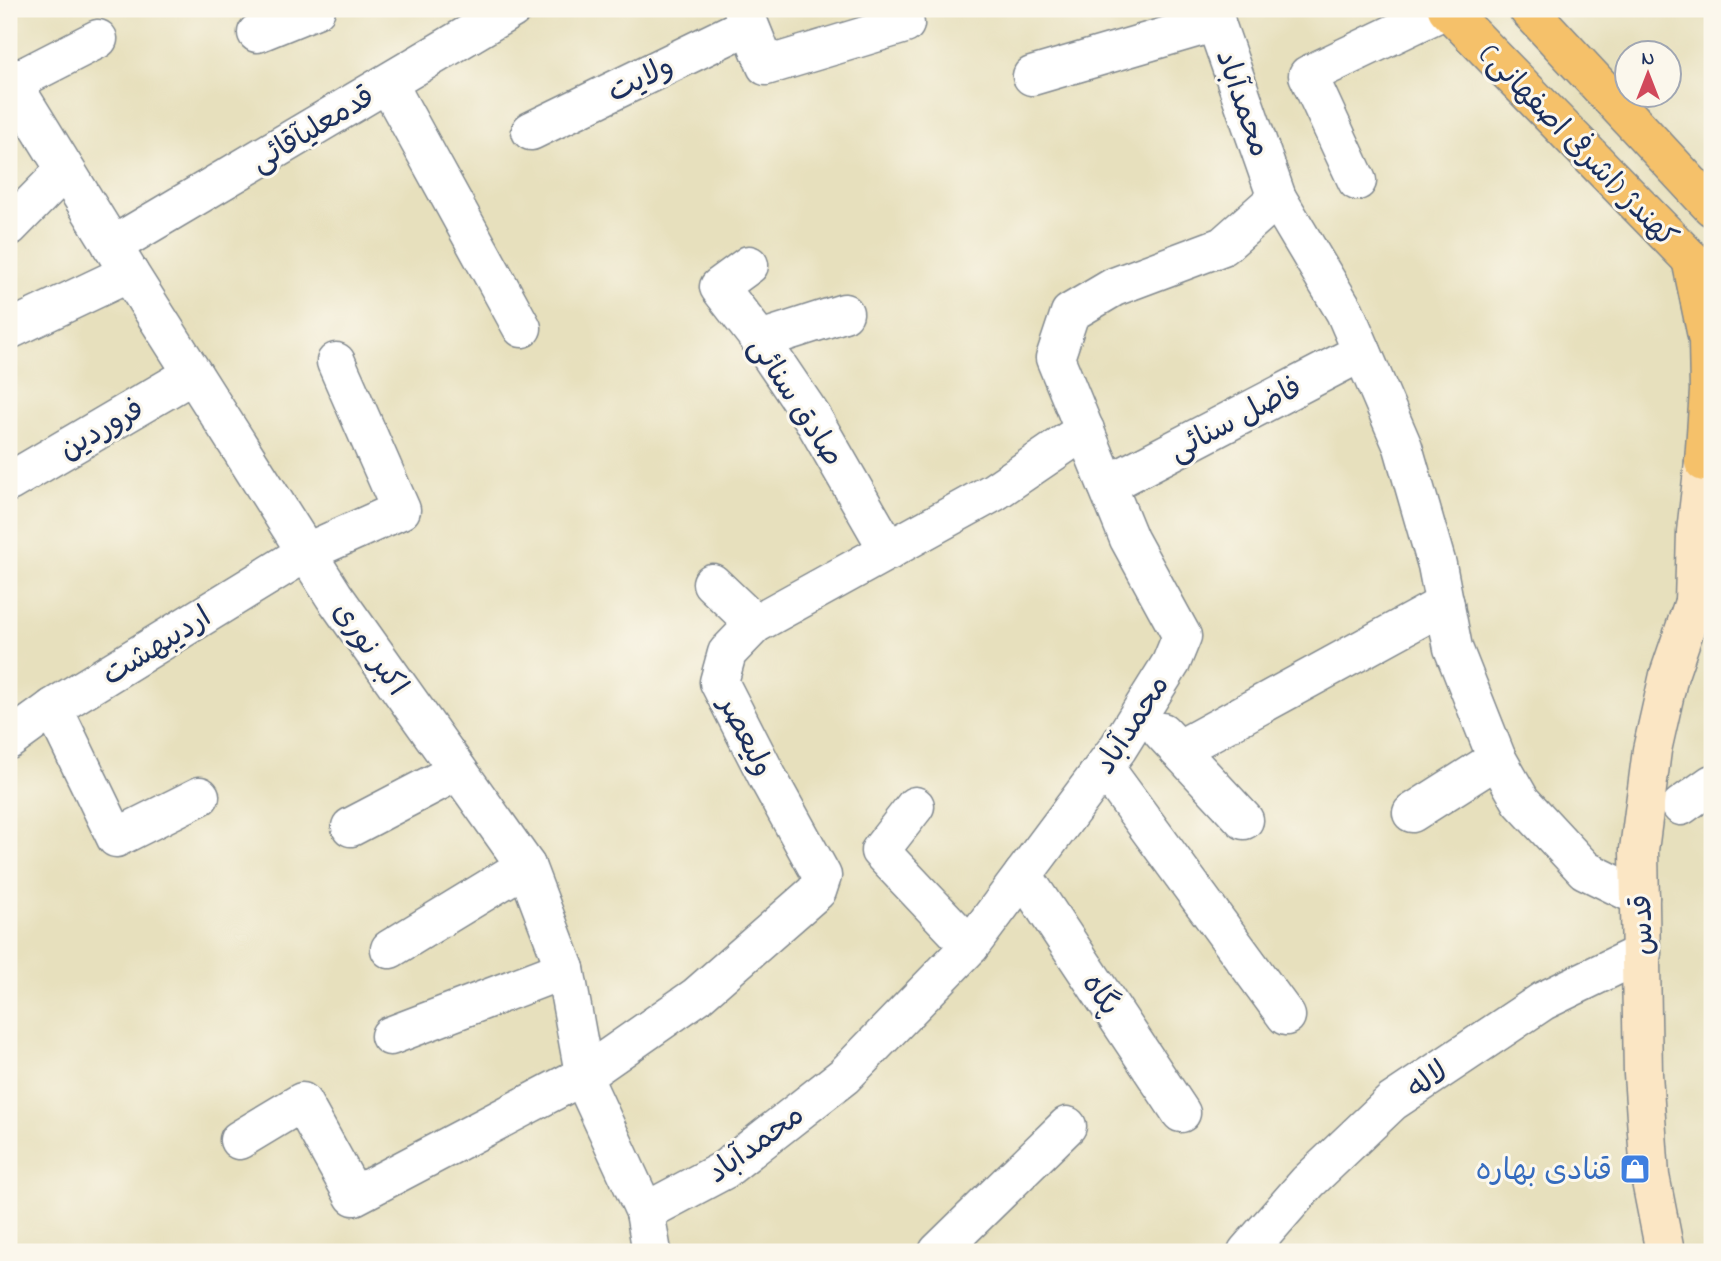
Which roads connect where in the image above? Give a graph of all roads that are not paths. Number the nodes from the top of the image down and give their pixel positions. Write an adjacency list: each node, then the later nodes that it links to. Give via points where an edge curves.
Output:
1 (316, 9): 8 (street)
2 (512, 9): 12 (street, قدمعلیآقائی)
3 (1446, 9): 17 (street, via 1308,75); 23 (main road, کهندژ (اشرفی اصفهانی))
4 (1528, 9): 14 (main road, کهندژ (اشرفی اصفهانی))
5 (1214, 15): 10 (street); 18 (street, محمدآباد)
6 (746, 17): 7 (street, via 766,66); 13 (street, ولایت)
7 (905, 24)
8 (257, 33)
9 (98, 39): 11 (street)
10 (1032, 76)
11 (10, 80): 15 (street, اکبر نوری)
12 (388, 83): 21 (street, قدمعلیآقائی); 25 (street)
13 (531, 131)
14 (1647, 138): 16 (main road); 19 (main road, کهندژ (اشرفی اصفهانی))
15 (65, 170): 20 (street); 21 (street, اکبر نوری)
16 (1712, 175)
17 (1357, 181)
18 (1277, 198): 28 (street, محمدآباد, via 1345,312); 31 (street, محمدآباد, via 1223,246 1114,287 1070,313 1055,358)
19 (1712, 207)
20 (9, 227)
21 (121, 260): 26 (street, قدمعلیآقائی); 30 (street, اکبر نوری)
22 (749, 265): 27 (street, صادق سنائی, via 719,287)
23 (1702, 270): 32 (main road, via 1708,341)
24 (844, 313): 27 (street)
25 (522, 328)
26 (9, 330)
27 (760, 340): 35 (street, صادق سنائی, via 812,417)
28 (1362, 352): 34 (street, فاضل سنائی); 39 (street, محمدآباد, via 1403,447)
29 (336, 362): 36 (street, اردیبهشت, via 401,510)
30 (193, 374): 33 (street, فروردین); 36 (street, اکبر نوری)
31 (1085, 430): 34 (street, محمدآباد); 35 (street, ولیعصر, via 994,492)
32 (1708, 457): 38 (main road, قدس, via 1696,531)
33 (9, 482)
34 (1107, 485): 42 (street, محمدآباد, via 1129,539 1182,636)
35 (889, 551): 40 (street, ولیعصر)
36 (306, 553): 41 (street, اردیبهشت); 47 (street, اکبر نوری)
37 (712, 583): 40 (street)
38 (1703, 587): 57 (main road, قدس, via 1669,675 1652,750 1639,850)
39 (1445, 604): 44 (street); 45 (street, محمدآباد, via 1453,648)
40 (755, 624): 64 (street, ولیعصر, via 727,653 719,682 822,876 817,891 697,996)
41 (52, 708): 43 (street, اردیبهشت); 49 (street, via 117,838)
42 (1142, 711): 44 (street); 46 (street, محمدآباد)
43 (9, 740)
44 (1178, 750): 53 (street)
45 (1497, 759): 52 (street); 57 (street, محمدآباد, via 1521,801 1585,870)
46 (1104, 768): 56 (street, محمدآباد); 62 (street)
47 (458, 771): 54 (street); 55 (street, اکبر نوری)
48 (1712, 784): 51 (street)
49 (200, 796)
50 (915, 806): 58 (street, via 880,851)
51 (1681, 806)
52 (1412, 813)
53 (1244, 820)
54 (351, 827)
55 (526, 866): 59 (street); 61 (street, اکبر نوری)
56 (1023, 875): 58 (street, محمدآباد); 65 (street, پگاه)
57 (1640, 897): 60 (main road, قدس)
58 (970, 946): 68 (street, محمدآباد, via 844,1076 724,1170)
59 (390, 949)
60 (1642, 953): 71 (street, لاله, via 1543,1001 1392,1102 1308,1182); 72 (main road, قدس, via 1650,1176)
61 (565, 969): 63 (street); 64 (street, اکبر نوری)
62 (1286, 1016)
63 (390, 1036)
64 (584, 1075): 67 (street, ولیعصر, via 354,1196 302,1102); 68 (street, اکبر نوری)
65 (1181, 1113)
66 (1068, 1126): 70 (street)
67 (239, 1140)
68 (645, 1212): 69 (street, اکبر نوری)
69 (652, 1252)
70 (938, 1252)
71 (1247, 1252)
72 (1665, 1252)

